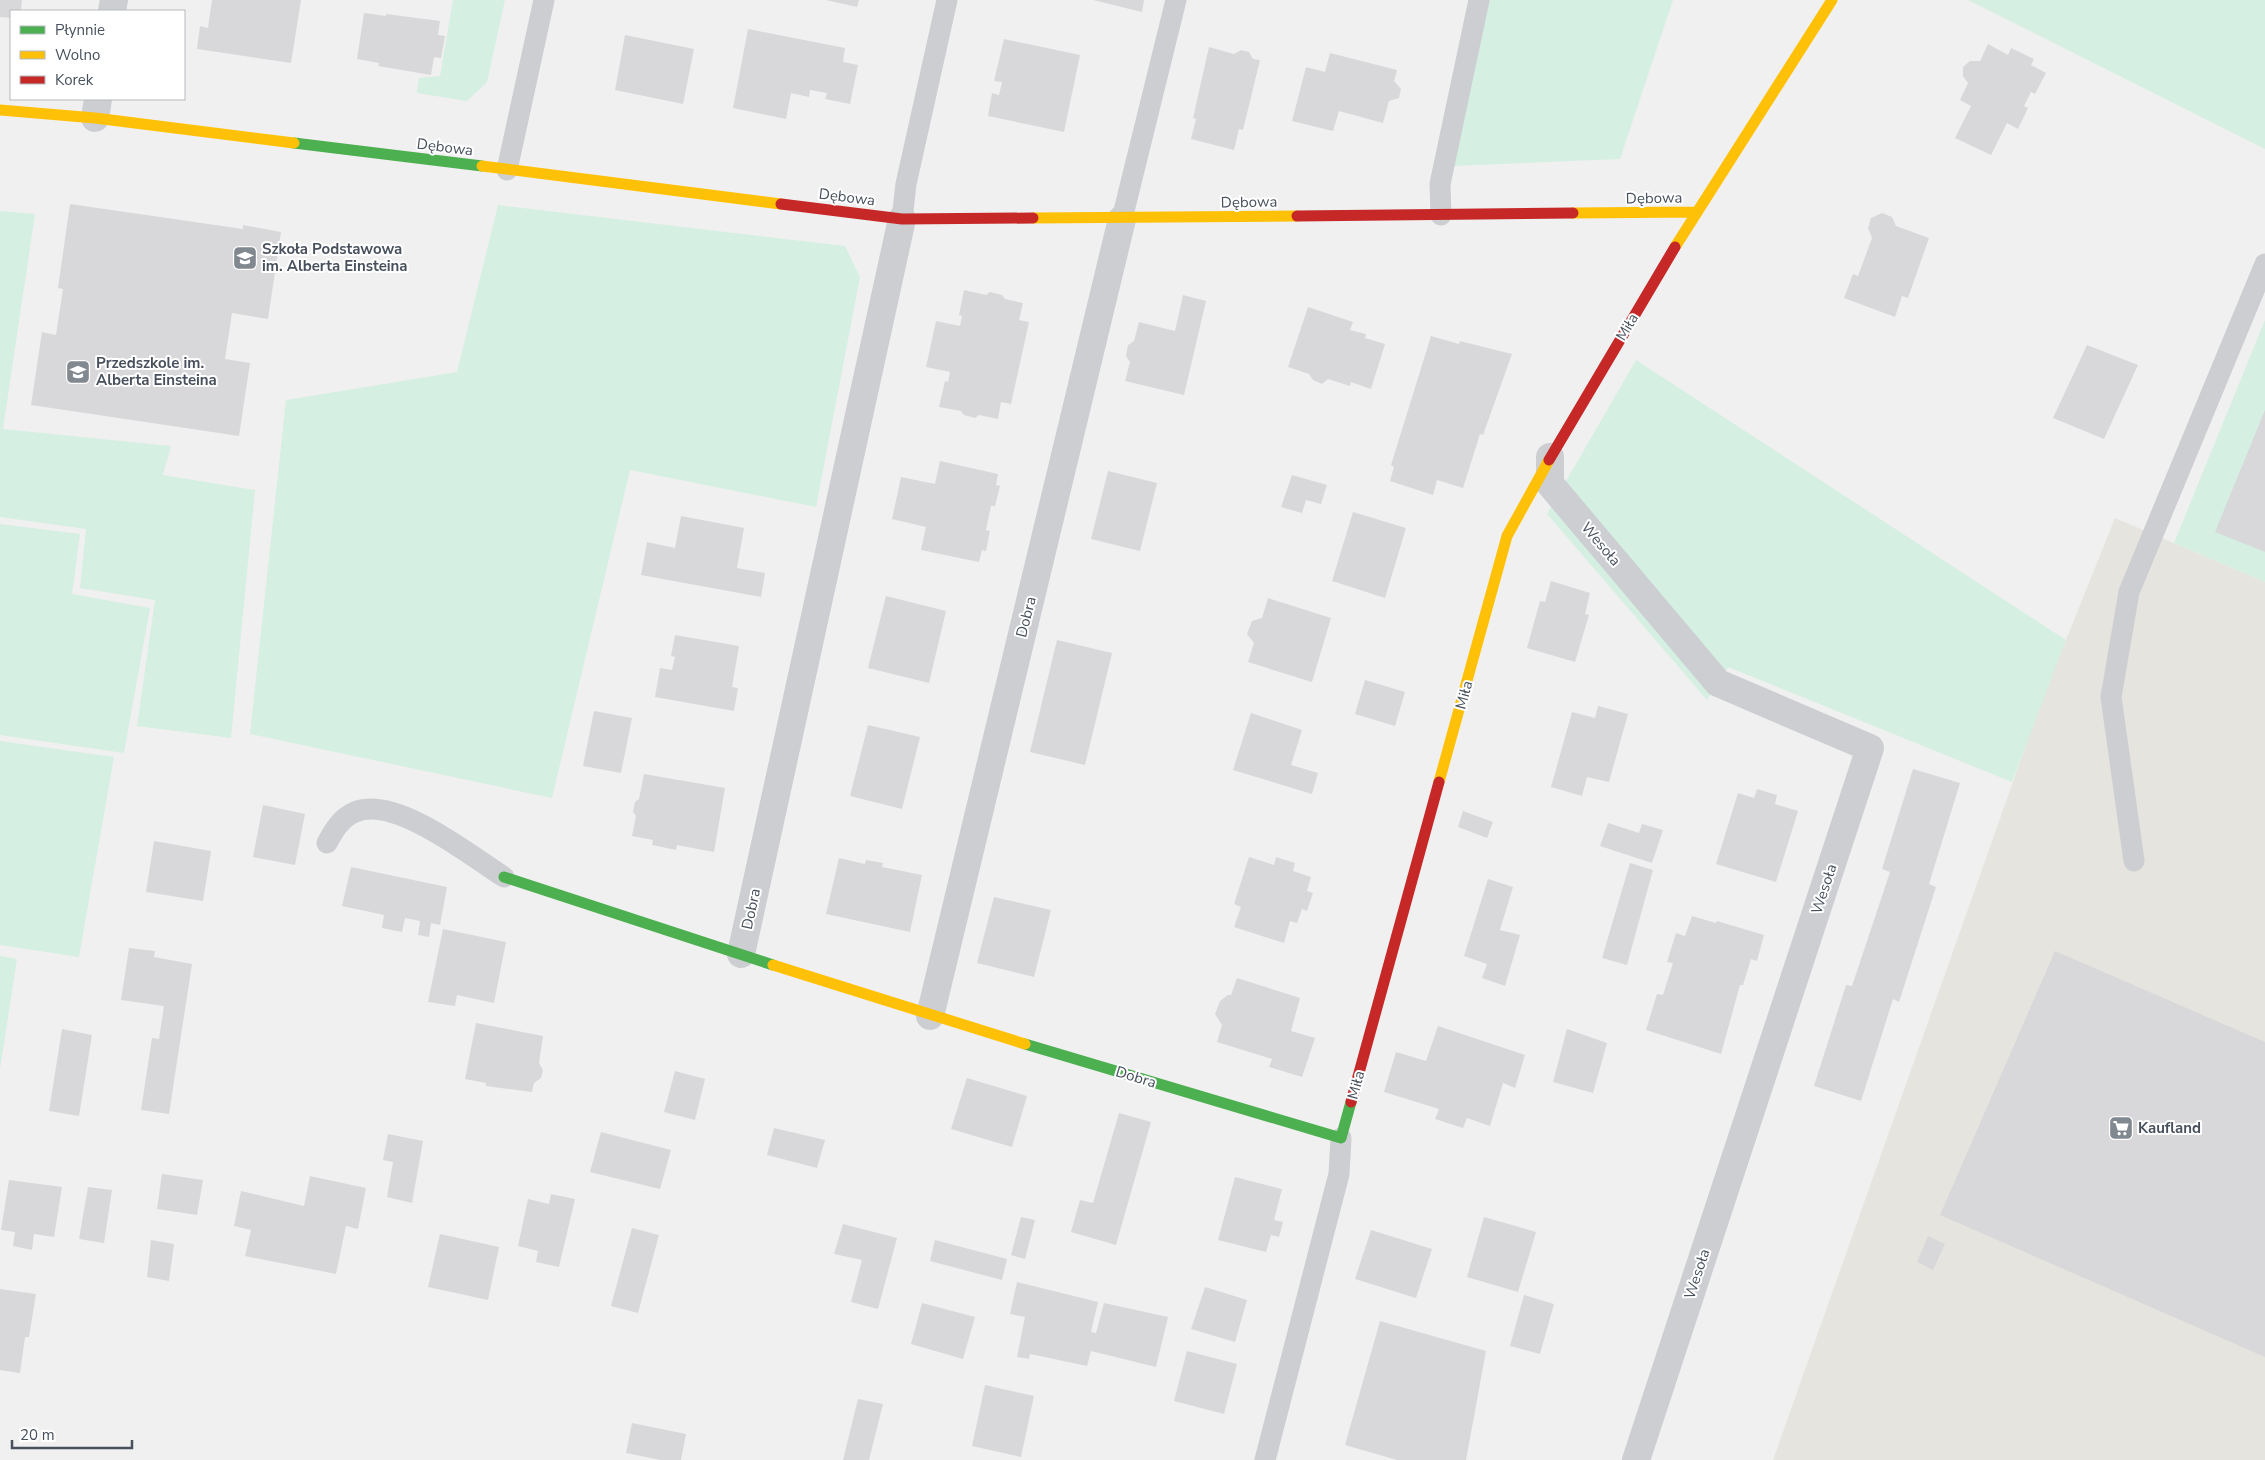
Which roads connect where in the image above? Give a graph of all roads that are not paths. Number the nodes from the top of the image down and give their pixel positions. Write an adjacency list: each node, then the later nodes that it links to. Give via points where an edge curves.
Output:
1 (544, 0): 8 (lane)
2 (947, 0): 11 (lane, via 906,184)
3 (1176, 0): 12 (lane)
4 (1479, 0): 10 (lane, via 1440,184)
5 (1832, 0): 9 (street, Miła)
6 (97, 108): 7 (street, Dębowa); 8 (street, Dębowa)
7 (0, 110)
8 (507, 170): 11 (street, Dębowa)
9 (1696, 212): 10 (street, Dębowa); 14 (street, Miła)
10 (1441, 215): 12 (street, Dębowa)
11 (902, 219): 12 (street, Dębowa); 18 (street, Dobra)
12 (1122, 219): 19 (street, Dobra)
13 (2265, 264): 16 (lane, via 2130,592 2111,697)
14 (1550, 457): 20 (street, Miła, via 1508,536); 22 (street, Wesoła, via 1550,484 1718,682 1870,748)
15 (327, 843): 17 (lane, via 339,823 356,812 382,809 412,818)
16 (2134, 861)
17 (504, 878): 18 (street, Dobra)
18 (741, 954): 19 (street, Dobra)
19 (930, 1016): 20 (street, Dobra)
20 (1341, 1138): 21 (lane, Miła, via 1340,1174)
21 (1265, 1460)
22 (1636, 1460)

